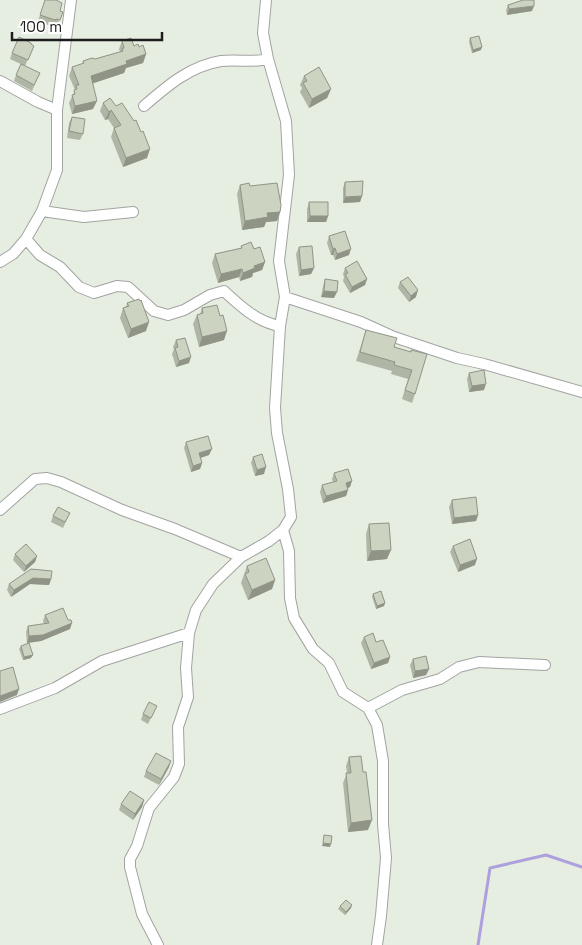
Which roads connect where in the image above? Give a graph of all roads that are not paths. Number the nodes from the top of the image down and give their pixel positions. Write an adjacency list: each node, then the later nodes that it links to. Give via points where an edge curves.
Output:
1 (71, 0): 6 (street)
2 (266, 0): 3 (street, via 263,33)
3 (268, 60): 5 (street, via 222,61 200,66 170,83); 11 (street, via 286,121 290,175 279,261)
4 (0, 81): 6 (street)
5 (144, 106)
6 (57, 110): 7 (street, via 58,170)
7 (42, 211): 8 (street, via 84,217); 9 (street)
8 (133, 212)
9 (26, 239): 10 (street, via 13,254); 12 (street, via 79,287 94,293 117,286 128,287 154,311 168,315 224,290 247,312)
10 (0, 262)
11 (285, 297): 12 (street); 13 (street, via 457,358)
12 (280, 326): 15 (street, via 275,408 290,517)
13 (582, 392)
14 (0, 510): 16 (street, via 35,479 47,478)
15 (283, 530): 16 (street); 19 (street, via 289,551 290,598 294,618 313,648 329,663 343,692)
16 (241, 557): 17 (street, via 204,596)
17 (189, 633): 20 (street, via 102,661 55,688); 21 (street, via 188,697 178,727 179,764 174,777 149,808 130,859 142,914)
18 (545, 665): 19 (street, via 479,662 459,667 440,679 402,690)
19 (368, 708): 22 (street, via 377,725 383,760 386,858)
20 (0, 709)
21 (158, 945)
22 (377, 945)

